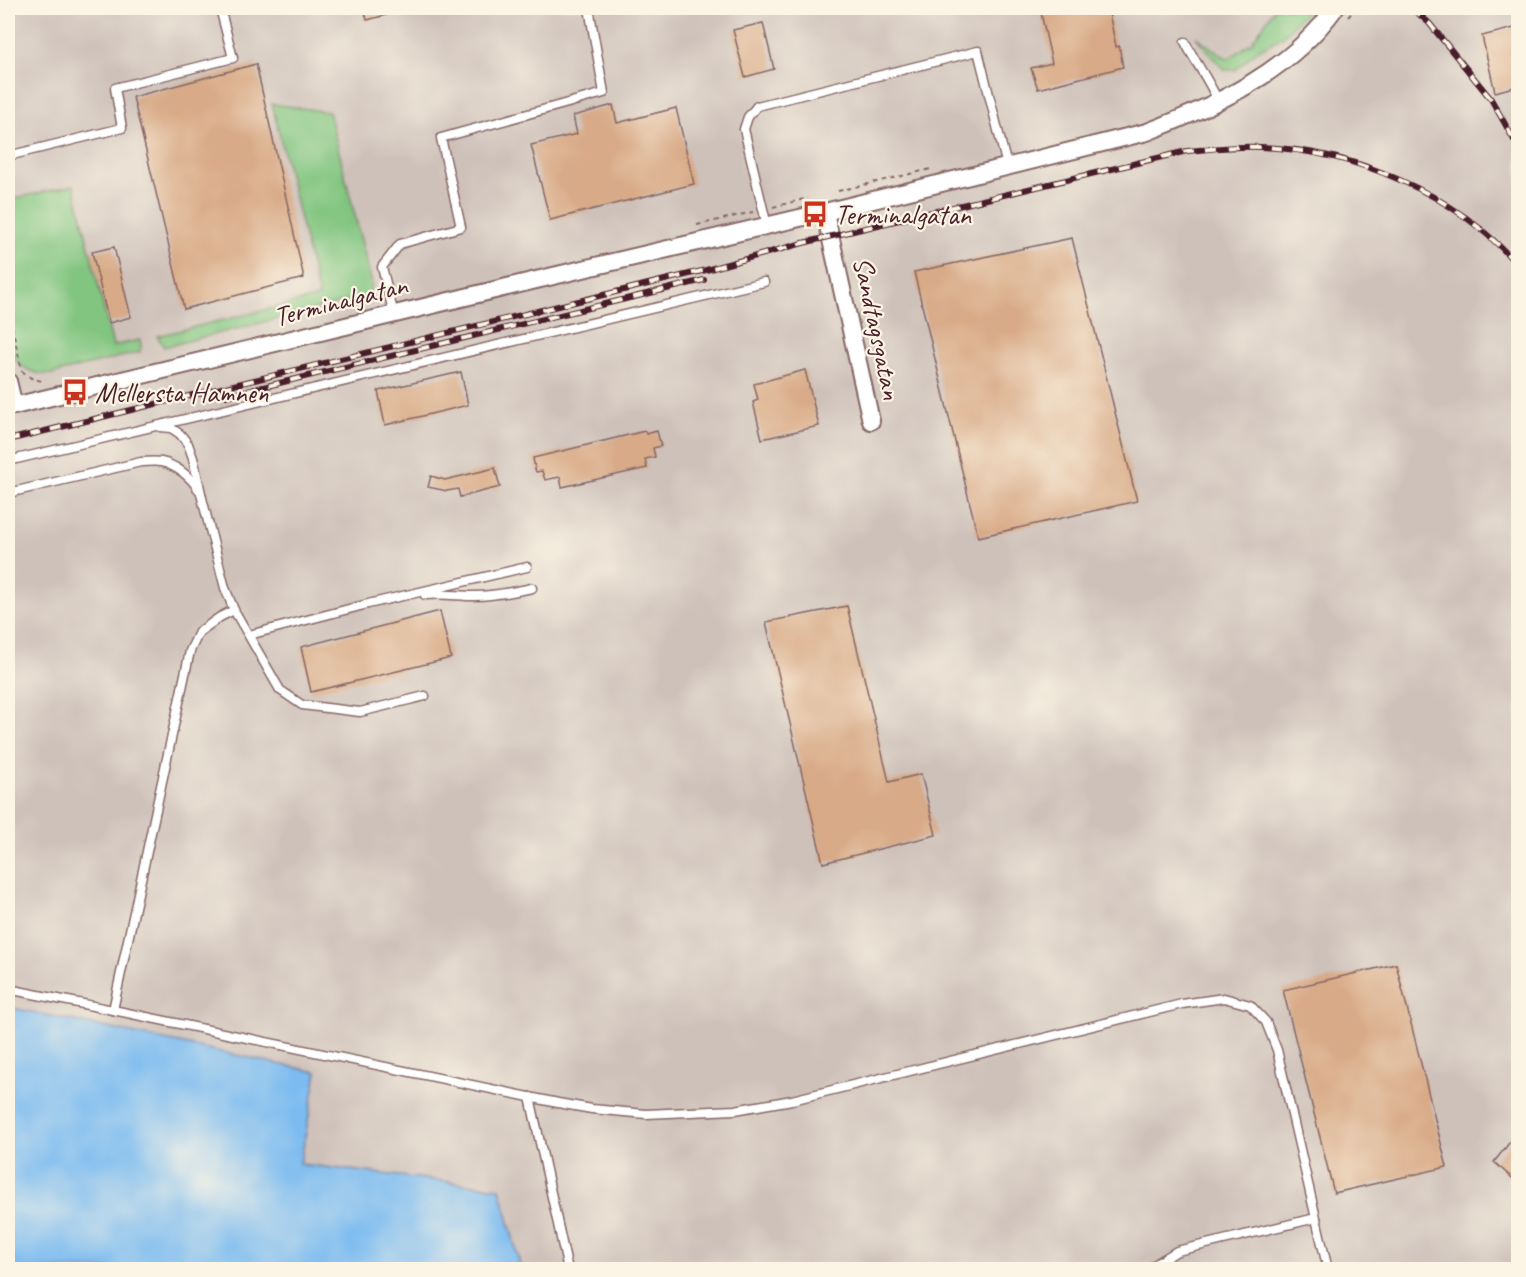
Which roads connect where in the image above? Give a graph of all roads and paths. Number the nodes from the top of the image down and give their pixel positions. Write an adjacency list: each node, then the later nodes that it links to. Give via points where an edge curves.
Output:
1 (220, 8): 6 (lane, via 233,58 115,88 122,128)
2 (589, 8): 14 (lane, via 604,93 441,138 461,227 400,244 388,259 382,267)
3 (1335, 8): 5 (street, Terminalgatan, via 1301,46 1250,85)
4 (1185, 42): 5 (lane)
5 (1218, 101): 7 (street, Terminalgatan, via 1147,132)
6 (8, 156)
7 (1007, 166): 10 (street, Terminalgatan); 11 (lane, via 978,51 757,106 744,129)
8 (937, 167): 9 (path)
9 (838, 191)
10 (825, 212): 11 (street, Terminalgatan); 18 (street, Sandtagsgatan)
11 (767, 226): 14 (street, Terminalgatan)
12 (764, 282): 19 (lane)
13 (8, 309): 16 (path, via 22,371)
14 (394, 315): 17 (street, Terminalgatan)
15 (8, 381): 17 (street, Terminalgatan)
16 (48, 382)
17 (10, 406)
18 (871, 421)
19 (154, 427): 20 (lane); 22 (lane, via 171,428 188,444)
20 (8, 461)
21 (8, 493): 22 (lane, via 141,462 162,462 194,482)
22 (201, 496): 26 (lane)
23 (527, 567): 25 (lane)
24 (532, 588): 25 (lane, via 473,596 431,594)
25 (368, 604): 27 (lane)
26 (234, 610): 27 (lane); 30 (lane, via 199,632 190,651)
27 (249, 635): 28 (lane, via 280,690 302,705 360,712)
28 (425, 696)
29 (8, 989): 30 (lane)
30 (113, 1010): 31 (lane)
31 (530, 1097): 32 (lane, via 646,1114 735,1110 792,1100 1182,1004 1224,998 1250,1005 1266,1022 1277,1050); 33 (lane)
32 (1316, 1218): 34 (lane, via 1177,1251); 35 (lane)
33 (568, 1269)
34 (1146, 1269)
35 (1328, 1269)

